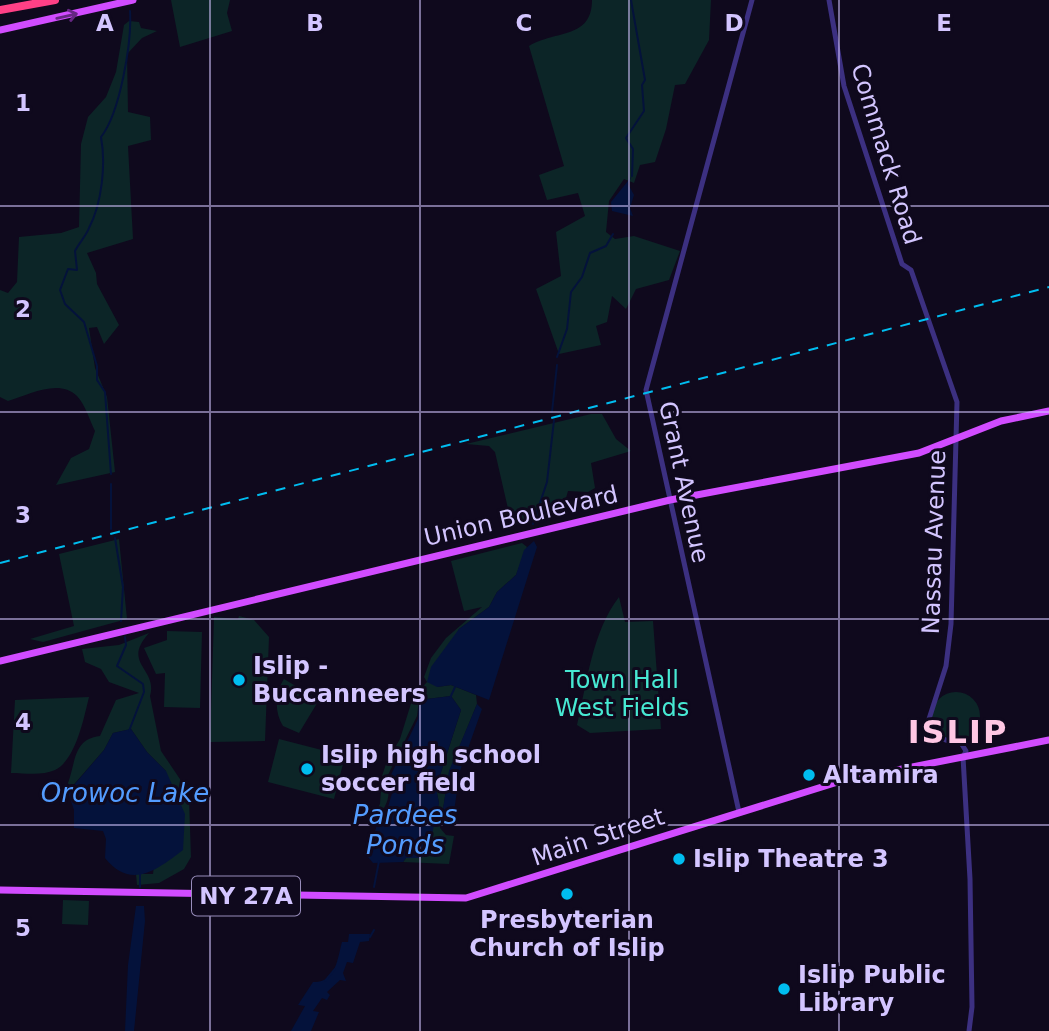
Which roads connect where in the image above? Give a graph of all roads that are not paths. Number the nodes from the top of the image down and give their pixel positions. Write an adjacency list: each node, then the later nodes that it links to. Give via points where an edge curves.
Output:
1 (55, 0): 5 (highway)
2 (133, 0): 6 (main road, one-way to 2)
3 (752, 0): 10 (street, Grant Avenue, via 646,390)
4 (829, 0): 7 (street, Commack Road, via 844,86 893,240 902,264 911,270)
5 (0, 10)
6 (0, 30)
7 (925, 311): 9 (street, Nassau Avenue, via 956,399)
8 (1049, 411): 9 (main road, Union Boulevard, via 1001,421)
9 (955, 440): 10 (main road, Union Boulevard, via 919,453); 13 (street, Nassau Avenue, via 951,624 946,666 929,719 937,735 953,743)
10 (670, 500): 11 (main road, Union Boulevard); 14 (street, Grant Avenue)
11 (0, 661)
12 (1049, 740): 13 (main road, Main Street / NY 27A)
13 (963, 756): 14 (main road, Main Street / NY 27A, via 841,781); 16 (street, via 970,879)
14 (739, 813): 15 (main road, Main Street / NY 27A, via 466,898)
15 (0, 890)
16 (969, 1031)

